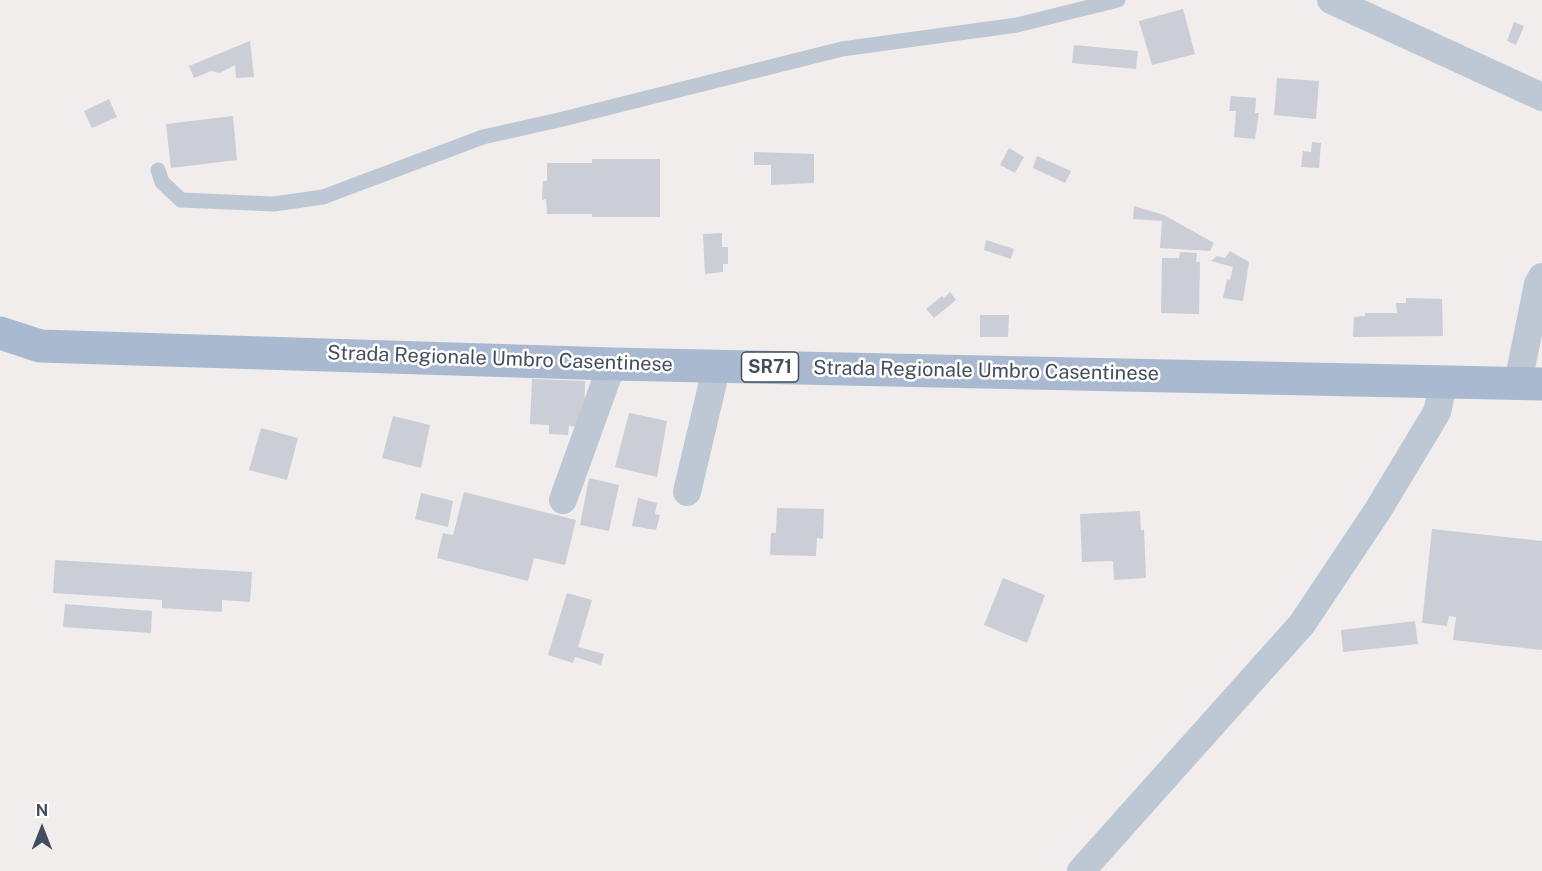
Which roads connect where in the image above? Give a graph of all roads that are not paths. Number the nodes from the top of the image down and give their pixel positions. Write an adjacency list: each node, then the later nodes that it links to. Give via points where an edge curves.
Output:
1 (1118, 0): 4 (lane, via 1017,25 842,49 483,137 323,197 274,204 181,200 162,182)
2 (1331, 0): 3 (street)
3 (1542, 97)
4 (158, 170)
5 (1542, 277): 10 (street, via 1538,284)
6 (0, 333): 7 (main road, Strada Regionale Umbro Casentinese / SR71, via 40,346)
7 (612, 364): 8 (main road, Strada Regionale Umbro Casentinese / SR71); 12 (street)
8 (717, 366): 9 (main road, Strada Regionale Umbro Casentinese / SR71); 11 (street)
9 (1444, 381): 10 (main road, Strada Regionale Umbro Casentinese / SR71); 13 (street, via 1437,411 1378,510 1302,624)
10 (1530, 383)
11 (687, 492)
12 (563, 500)
13 (1082, 871)

